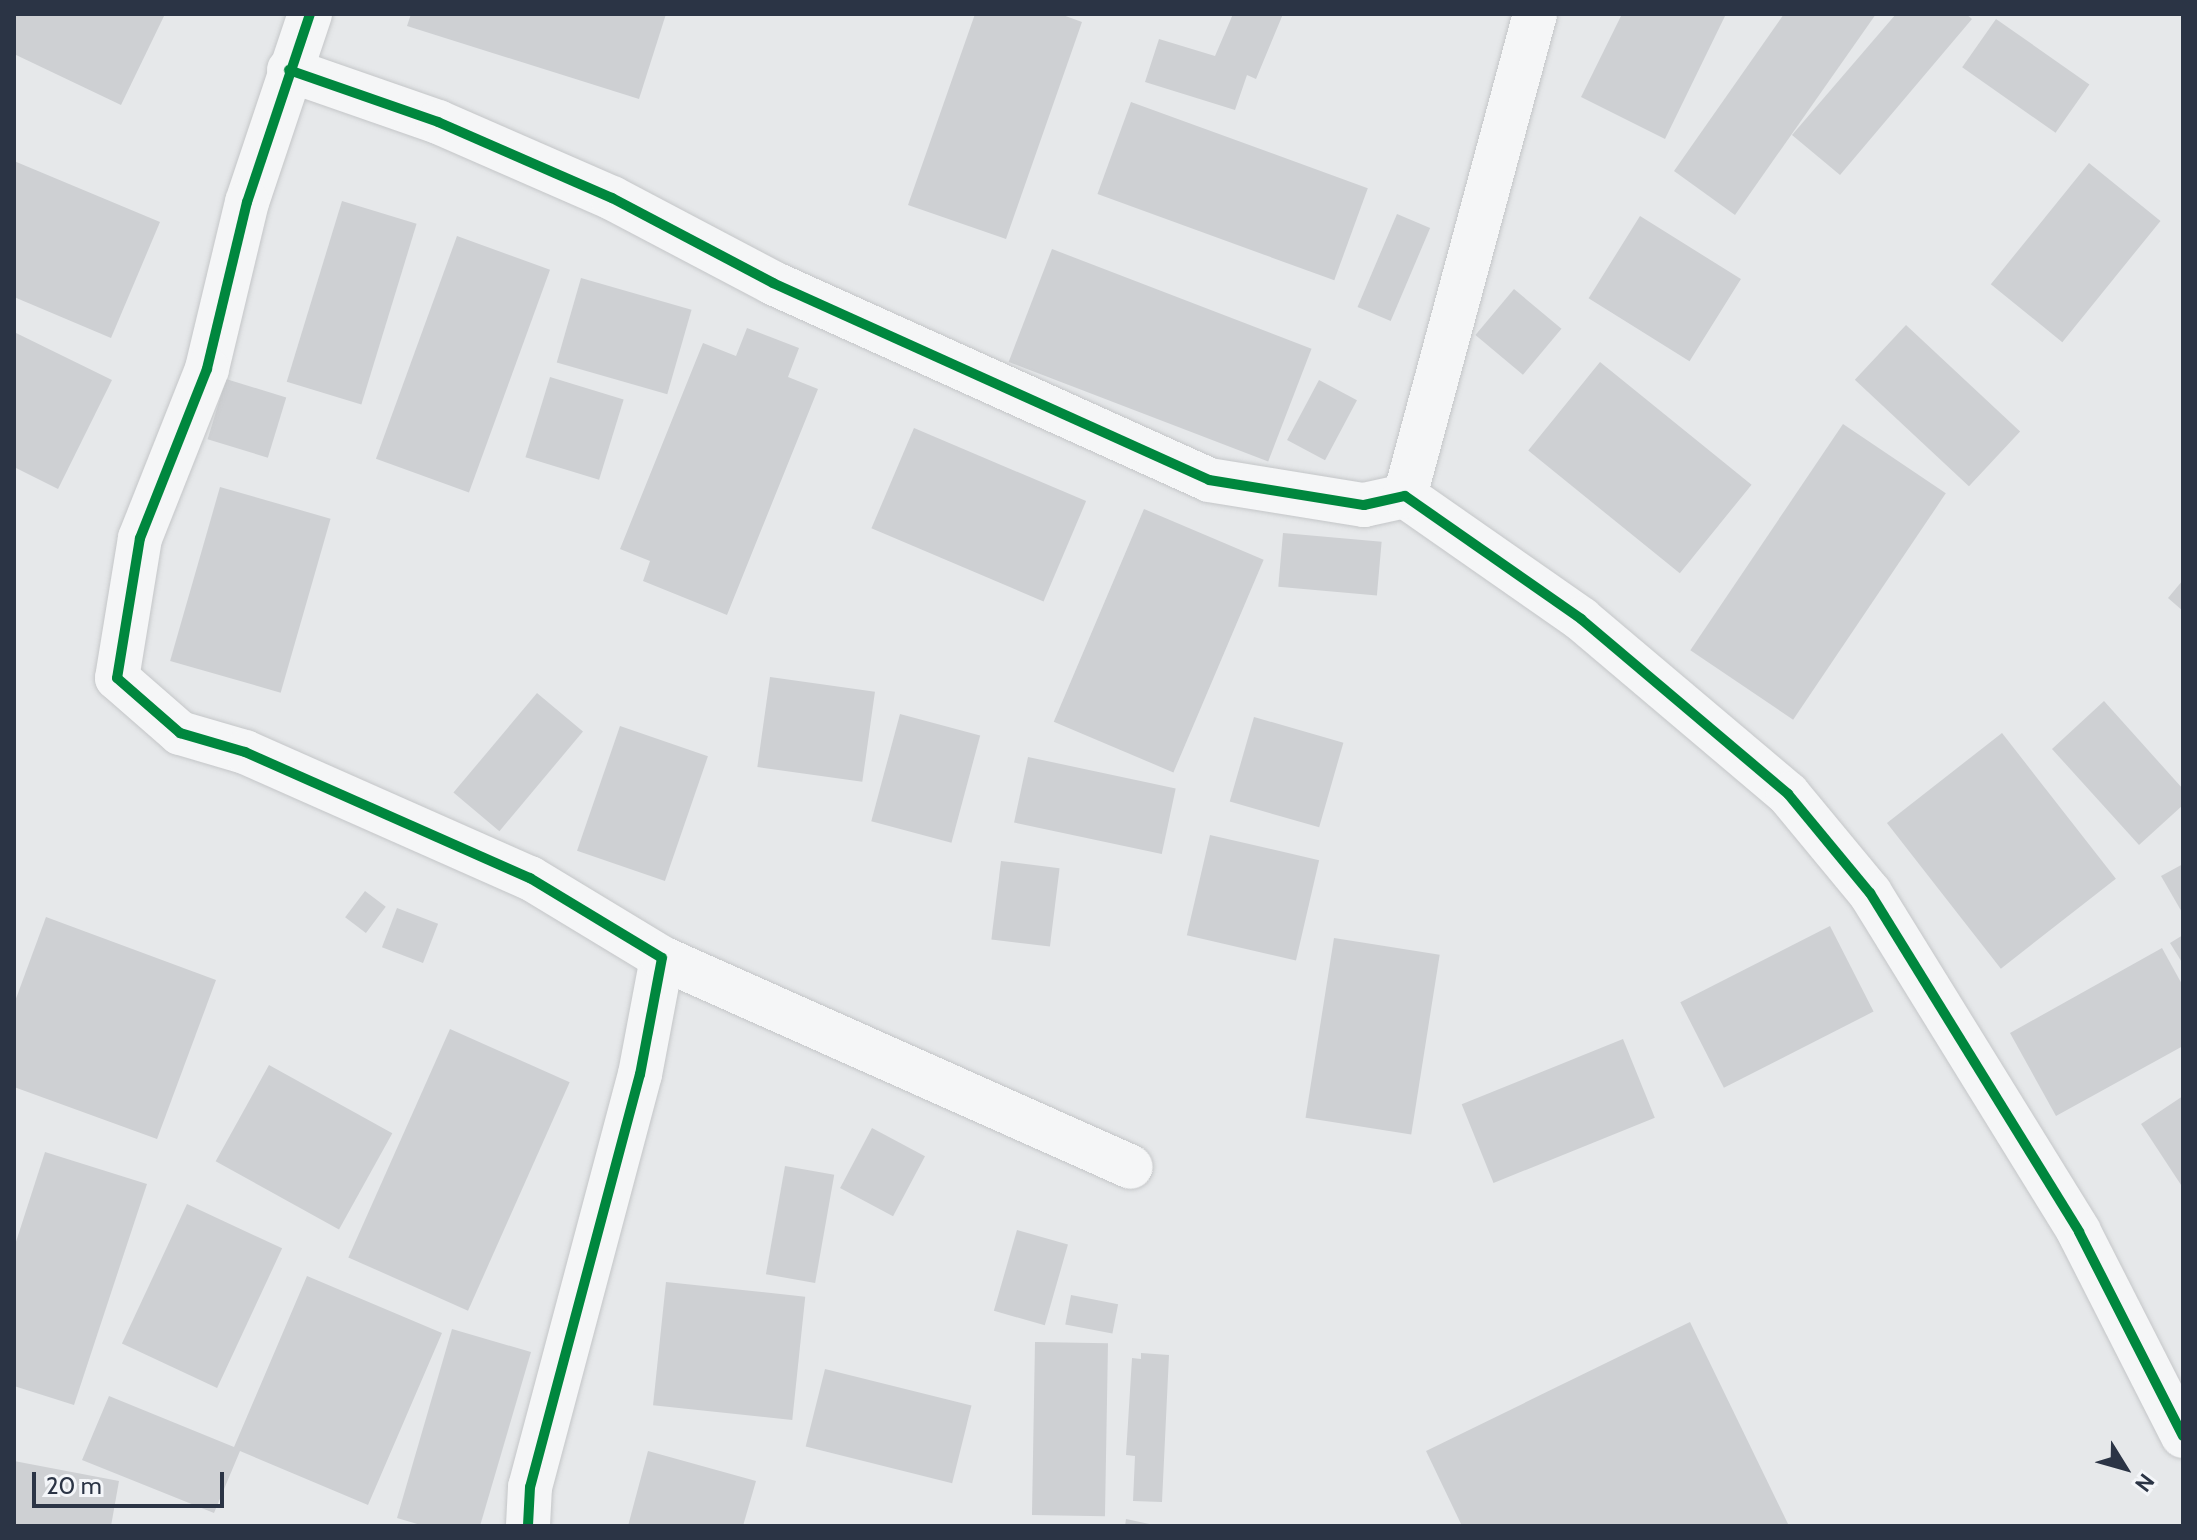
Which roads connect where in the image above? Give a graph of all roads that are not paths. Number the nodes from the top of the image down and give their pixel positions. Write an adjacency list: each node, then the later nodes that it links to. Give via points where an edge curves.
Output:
1 (310, 14): 3 (street)
2 (1535, 14): 4 (street)
3 (289, 70): 4 (street, via 438,122 612,198 773,283 1209,480 1364,505); 5 (street, via 247,202 207,369 140,538 117,678 180,733 245,752 530,878)
4 (1405, 496): 7 (street, via 1581,619 1776,784 1870,893 2079,1232)
5 (662, 958): 6 (street); 8 (street, via 640,1074 530,1487)
6 (1131, 1167)
7 (2183, 1436)
8 (528, 1526)

